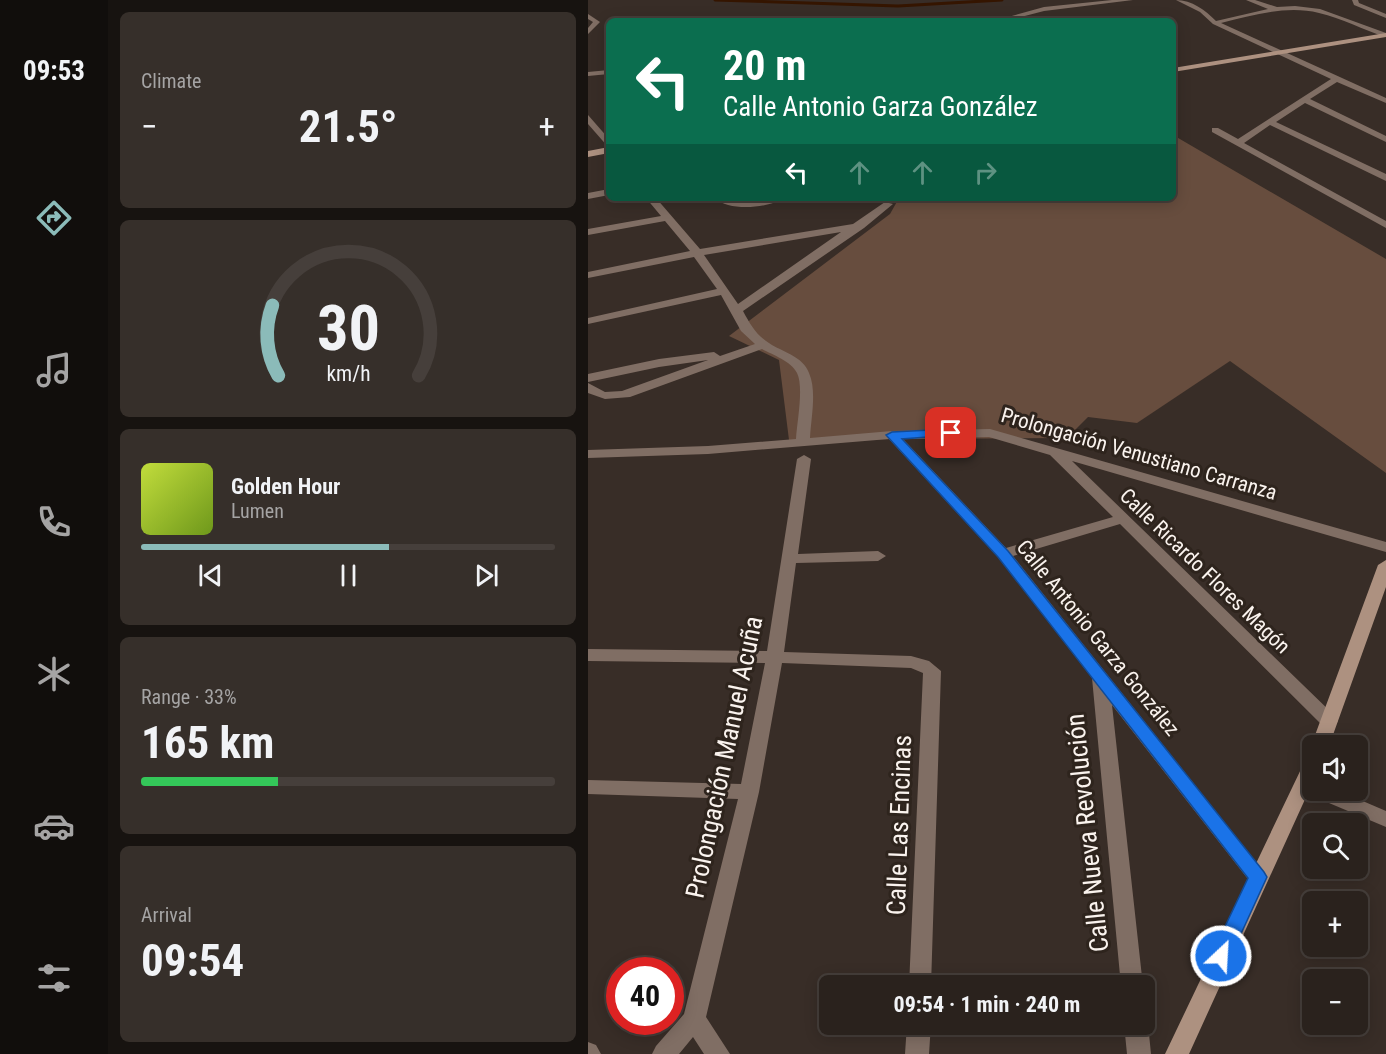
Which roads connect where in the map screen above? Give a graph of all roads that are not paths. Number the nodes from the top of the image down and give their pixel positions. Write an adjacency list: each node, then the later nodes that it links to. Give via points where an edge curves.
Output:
1 (1130, 0): 8 (street, via 1044,9)
2 (1179, 0): 9 (street, via 1202,11)
3 (1252, 0): 5 (street)
4 (1355, 0): 7 (street, via 1356,4)
5 (1278, 10): 9 (street); 11 (street, via 1320,11)
6 (588, 16): 10 (street, via 597,22)
7 (1386, 16)
8 (1009, 18)
9 (1215, 23): 13 (street)
10 (588, 32)
11 (1377, 32): 12 (street); 13 (street)
12 (1386, 34): 14 (street)
13 (1269, 49): 14 (street); 15 (street)
14 (1278, 53): 16 (street); 19 (street)
15 (1176, 64)
16 (1176, 70)
17 (606, 72): 18 (street)
18 (588, 74)
19 (1336, 79): 20 (street); 21 (street)
20 (1305, 100): 23 (street); 26 (street)
21 (1386, 101)
22 (588, 118): 24 (street)
23 (1270, 122): 28 (street); 33 (street)
24 (592, 126): 27 (street)
25 (1215, 130): 28 (street)
26 (1386, 139)
27 (606, 142)
28 (1239, 142): 41 (street)
29 (606, 151): 30 (street)
30 (588, 154)
31 (606, 160): 32 (street)
32 (588, 163)
33 (1386, 178)
34 (606, 193): 35 (street)
35 (588, 196)
36 (653, 201): 40 (street)
37 (724, 201): 38 (street)
38 (757, 201)
39 (888, 204): 42 (street)
40 (667, 218): 43 (street); 44 (street)
41 (1386, 225)
42 (860, 226): 44 (street); 47 (street)
43 (588, 232)
44 (697, 252): 45 (street); 46 (street)
45 (588, 275)
46 (724, 291): 47 (street); 48 (street)
47 (737, 310): 49 (street, via 747,331)
48 (588, 321)
49 (764, 345): 50 (street); 54 (street, Prolongación Manuel Acuña, via 794,361 803,372)
50 (729, 356): 51 (street, via 682,359); 52 (street, via 625,394 610,397 596,394)
51 (588, 378)
52 (588, 387)
53 (892, 435): 54 (street, Prolongación Venustiano Carranza); 55 (street, Prolongación Venustiano Carranza, via 990,433); 59 (street, Calle Antonio Garza González)
54 (803, 451): 56 (street, Prolongación Venustiano Carranza); 61 (street, Prolongación Manuel Acuña)
55 (1053, 451): 57 (street, Calle Ricardo Flores Magón); 58 (street, Prolongación Venustiano Carranza)
56 (588, 454)
57 (1122, 519): 59 (street); 66 (street, Calle Ricardo Flores Magón)
58 (1386, 547)
59 (1003, 554): 65 (street, Calle Antonio Garza González)
60 (878, 556): 61 (street)
61 (790, 559): 64 (street, Prolongación Manuel Acuña)
62 (1386, 565): 66 (street)
63 (588, 655): 64 (street)
64 (775, 657): 69 (street, Prolongación Manuel Acuña); 74 (street, Calle Las Encinas, via 911,662 928,668 933,675)
65 (1100, 675): 73 (street, Calle Antonio Garza González); 75 (street, Calle Nueva Revolución)
66 (1329, 721): 67 (street)
67 (1324, 735)
68 (588, 787): 69 (street)
69 (749, 792): 76 (street, Prolongación Manuel Acuña)
70 (1304, 801): 73 (street)
71 (1343, 801): 72 (street)
72 (1386, 819)
73 (1258, 877): 83 (street)
74 (920, 975)
75 (1131, 975)
76 (694, 1019): 79 (street, Prolongación Manuel Acuña); 80 (street)
77 (919, 1035): 81 (street)
78 (1137, 1035): 82 (street)
79 (664, 1054)
80 (718, 1054)
81 (918, 1054)
82 (1139, 1054)
83 (1177, 1054)

